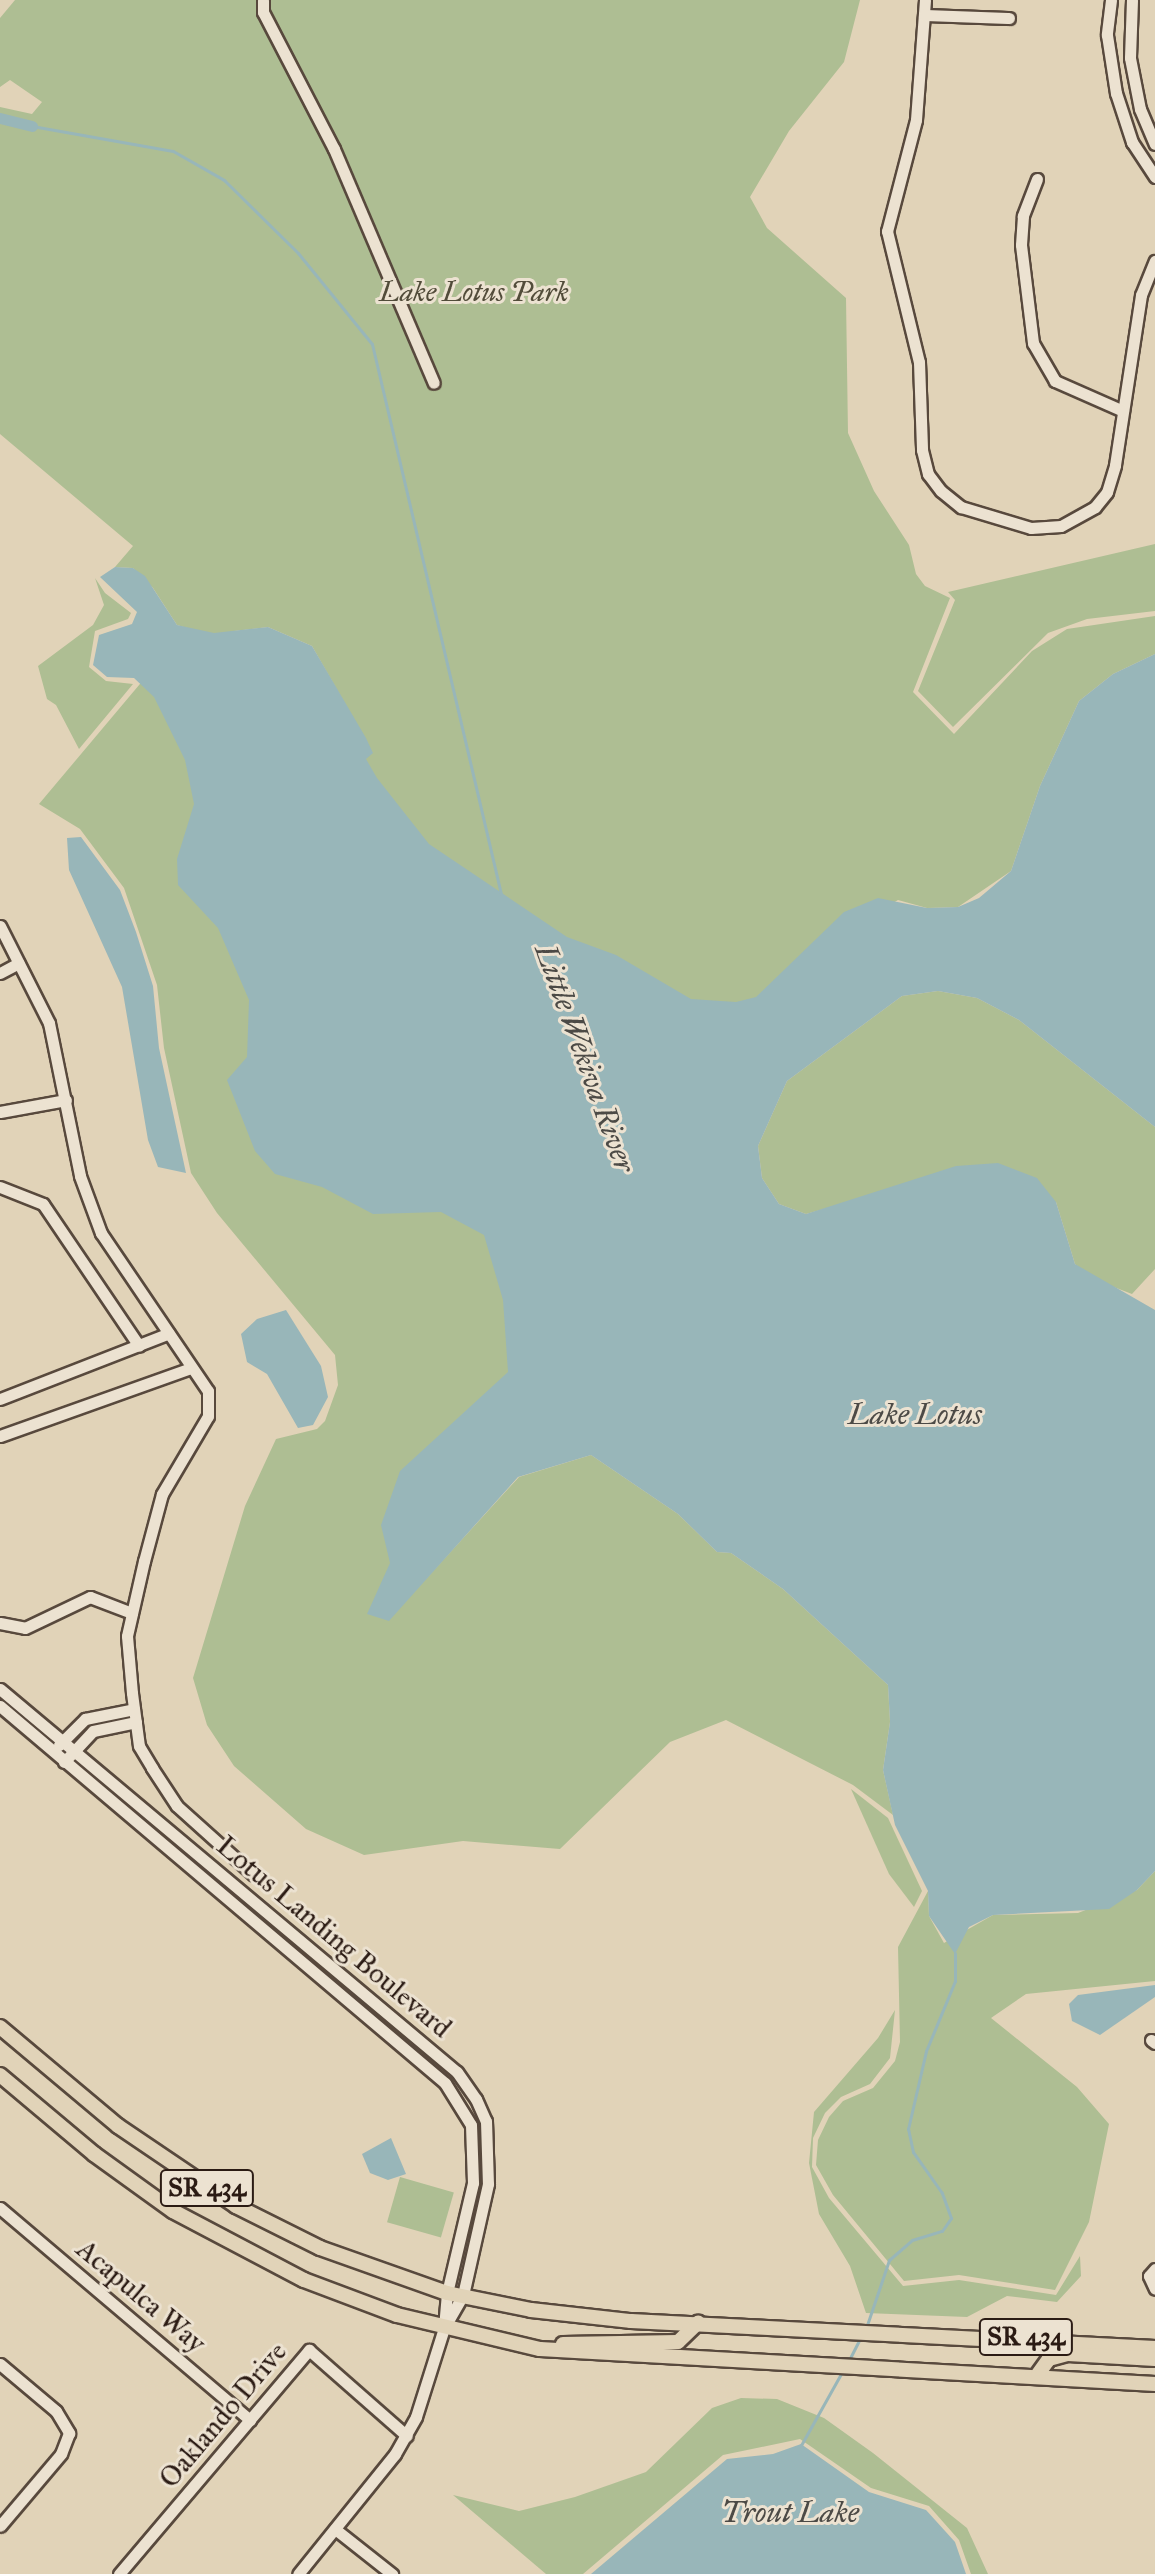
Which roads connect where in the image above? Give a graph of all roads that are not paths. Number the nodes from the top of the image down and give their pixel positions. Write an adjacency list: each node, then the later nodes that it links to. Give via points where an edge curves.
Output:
1 (263, 0): 11 (street, via 263,12 334,149)
2 (925, 0): 5 (street)
3 (1111, 0): 8 (street, via 1107,35 1116,93 1132,142)
4 (1132, 0): 7 (street, via 1130,58 1140,109)
5 (924, 15): 6 (street); 12 (street, via 916,120 887,231 889,257 919,362 922,450 928,474 961,507 1031,528 1061,526 1081,518 1107,492)
6 (1009, 18)
7 (1155, 144)
8 (1155, 177)
9 (1037, 179): 12 (street, via 1023,216 1021,245 1033,343 1055,381)
10 (1155, 261): 12 (street, via 1141,295)
11 (434, 383)
12 (1123, 411)
13 (0, 926): 14 (street)
14 (19, 963): 15 (street); 16 (street, via 49,1023)
15 (0, 973)
16 (66, 1100): 17 (street); 19 (street, via 80,1176 101,1233)
17 (0, 1112)
18 (0, 1187): 20 (street, via 43,1204)
19 (169, 1333): 20 (street); 21 (street)
20 (139, 1346): 22 (street)
21 (191, 1368): 23 (street); 24 (street, via 208,1391 208,1416 162,1494)
22 (0, 1399)
23 (0, 1436)
24 (132, 1613): 25 (street, via 90,1597 25,1628); 28 (street, via 127,1636)
25 (0, 1623)
26 (0, 1689): 32 (street, Lotus Landing Boulevard)
27 (0, 1706): 34 (street, Lotus Landing Boulevard)
28 (134, 1709): 29 (street); 30 (street)
29 (85, 1719): 31 (street); 32 (street)
30 (136, 1722): 31 (street); 36 (street, via 139,1746 177,1806)
31 (93, 1731): 33 (street)
32 (63, 1741): 33 (street, Lotus Landing Boulevard); 34 (street)
33 (74, 1750): 35 (street); 43 (street, Lotus Landing Boulevard, via 457,2072 486,2121 488,2184)
34 (52, 1753): 35 (street, Lotus Landing Boulevard)
35 (64, 1762): 42 (street, Lotus Landing Boulevard, via 454,2095 471,2125 473,2183)
36 (254, 1875)
37 (0, 2027): 42 (main road, SR 434, via 118,2126 236,2206 320,2248)
38 (0, 2075): 45 (main road, SR 434, via 134,2184 216,2236 304,2280)
39 (0, 2208): 52 (street, Acapulca Way)
40 (1155, 2269): 41 (street, via 1149,2276)
41 (1155, 2289)
42 (447, 2293): 43 (main road, SR 434); 45 (street, Lotus Landing Boulevard)
43 (463, 2295): 44 (main road, SR 434, via 568,2315); 45 (street, Lotus Landing Boulevard)
44 (698, 2323): 46 (main road, SR 434); 47 (main road, via 678,2342 573,2342)
45 (444, 2328): 47 (main road, SR 434); 53 (street)
46 (1155, 2348)
47 (540, 2349): 50 (main road, SR 434)
48 (1155, 2359): 50 (main road, via 1068,2354 1049,2359)
49 (0, 2364): 54 (street, via 56,2411 69,2433 61,2454)
50 (1038, 2374): 51 (main road, SR 434)
51 (1155, 2384)
52 (250, 2420): 53 (street, Oaklando Drive, via 309,2350); 56 (street, Oaklando Drive)
53 (407, 2436): 55 (street)
54 (1, 2523)
55 (335, 2529): 57 (street); 58 (street)
56 (119, 2574)
57 (298, 2574)
58 (392, 2574)

